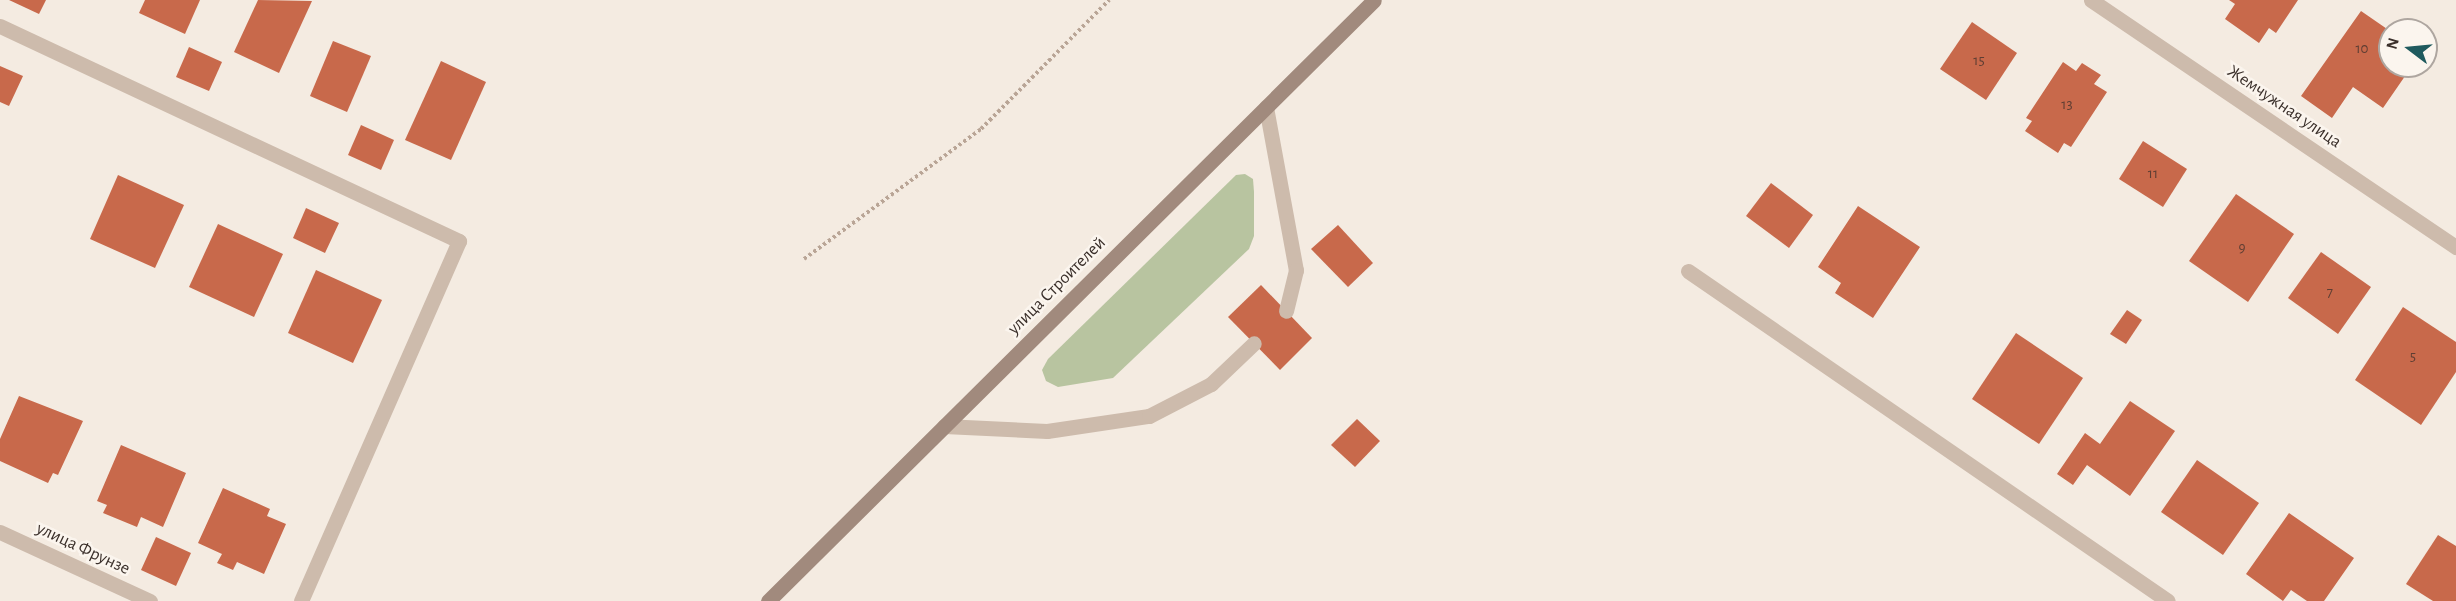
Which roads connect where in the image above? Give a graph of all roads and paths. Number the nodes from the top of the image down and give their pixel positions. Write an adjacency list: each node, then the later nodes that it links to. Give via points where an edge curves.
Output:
1 (1109, 0): 7 (path, via 981,129)
2 (1374, 0): 5 (main road, улица Строителей)
3 (2091, 0): 6 (street, Жемчужная улица)
4 (0, 26): 14 (street, via 459,241)
5 (1266, 107): 9 (street, via 1296,270); 11 (main road, улица Строителей)
6 (2456, 247)
7 (804, 259)
8 (1688, 271): 16 (street)
9 (1286, 310)
10 (1254, 343): 11 (street, via 1210,384 1149,416 1047,431)
11 (944, 426): 15 (main road, улица Строителей)
12 (0, 532): 13 (street, улица Фрунзе)
13 (150, 601)
14 (301, 601)
15 (768, 601)
16 (2168, 601)

